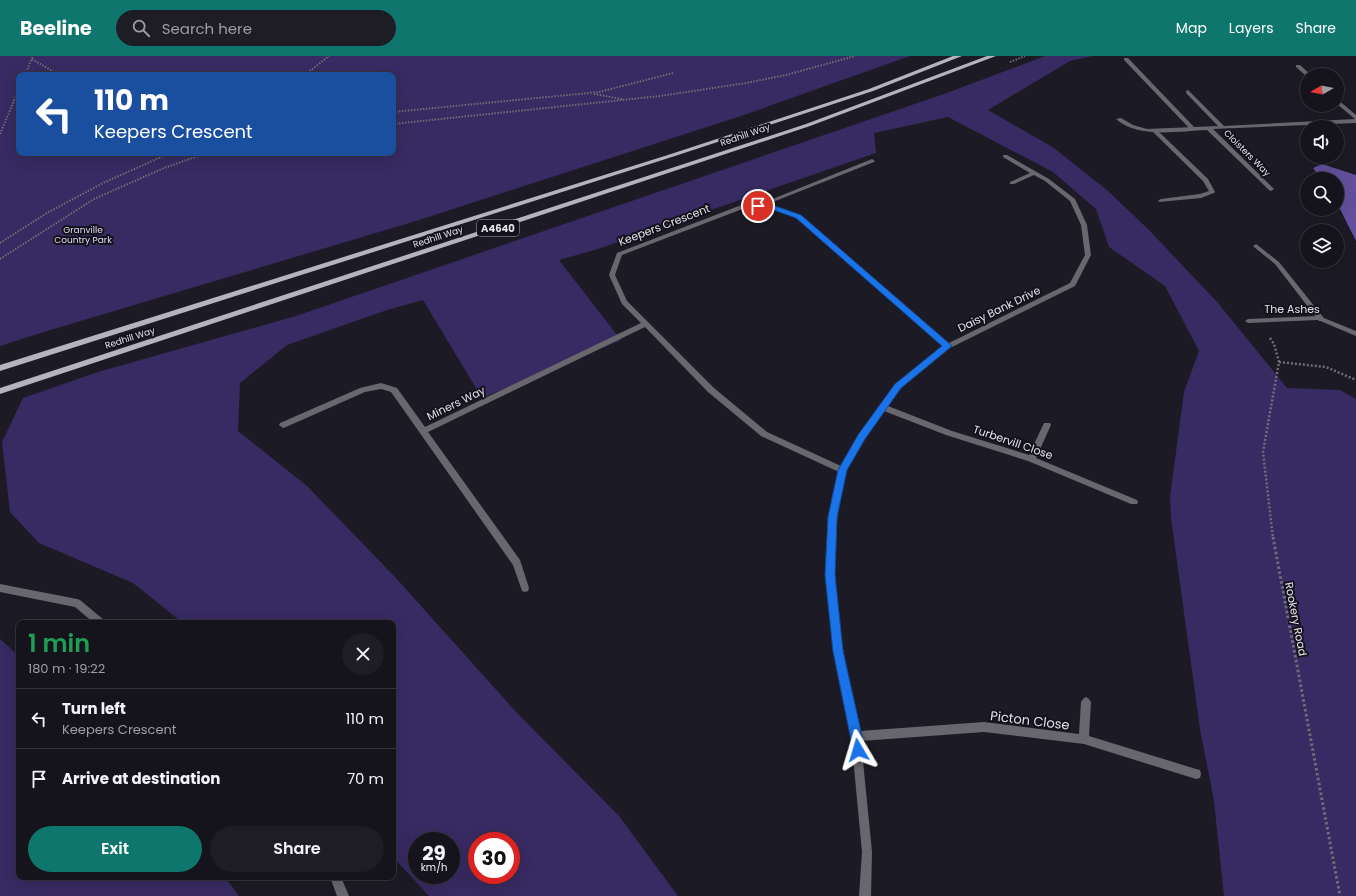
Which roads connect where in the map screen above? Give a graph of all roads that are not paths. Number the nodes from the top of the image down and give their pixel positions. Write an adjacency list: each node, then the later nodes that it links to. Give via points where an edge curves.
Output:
1 (959, 56): 26 (main road, Redhill Way / A4640, via 871,90 673,155)
2 (993, 56): 27 (main road, Redhill Way / A4640, via 808,125)
3 (1126, 59): 10 (street)
4 (1188, 92): 9 (street, Cloisters Way)
5 (1344, 107): 6 (street)
6 (1356, 118)
7 (1118, 119): 12 (street, Cloisters Way, via 1131,126)
8 (1356, 121): 9 (street, Cloisters Way)
9 (1223, 128): 11 (street, Cloisters Way)
10 (1193, 129): 11 (street, Cloisters Way); 12 (street, Cloisters Way)
11 (1210, 129): 17 (street, Cloisters Way)
12 (1155, 131): 18 (street, via 1206,180 1212,192 1201,196)
13 (1005, 156): 15 (street, Daisy Bank Drive)
14 (872, 161): 19 (street)
15 (1034, 173): 16 (street); 25 (street, Daisy Bank Drive, via 1073,200 1084,225 1088,255 1073,284)
16 (1012, 183)
17 (1271, 189)
18 (1161, 201)
19 (758, 206): 23 (street, Keepers Crescent, via 744,206 619,254 612,276 624,302); 25 (street, Keepers Crescent, via 772,207 799,216)
20 (1256, 246): 21 (street, via 1277,263)
21 (1321, 319): 22 (street, The Ashes); 24 (street, The Ashes)
22 (1248, 321)
23 (646, 324): 31 (street, Miners Way); 33 (street, Keepers Crescent, via 711,390 764,434)
24 (1356, 334)
25 (948, 346): 28 (street, Daisy Bank Drive, via 898,386)
26 (0, 368)
27 (0, 391)
28 (883, 407): 32 (street, Turbervill Close, via 949,433); 33 (street, Daisy Bank Drive, via 861,437)
29 (1047, 425): 32 (street)
30 (283, 426): 31 (street, via 363,390 381,386 394,390)
31 (424, 431): 36 (street, Miners Way, via 518,563)
32 (1032, 458): 34 (street, Turbervill Close)
33 (843, 470): 39 (street, Daisy Bank Drive, via 833,517 830,575 838,651)
34 (1134, 502)
35 (0, 588): 37 (street, via 77,603)
36 (525, 588)
37 (97, 620)
38 (1086, 702): 40 (street)
39 (856, 736): 40 (street, Picton Close, via 984,727); 44 (street, Daisy Bank Drive, via 867,852)
40 (1084, 739): 41 (street, Picton Close)
41 (1196, 774)
42 (336, 880): 43 (street)
43 (343, 896)
44 (865, 896)

